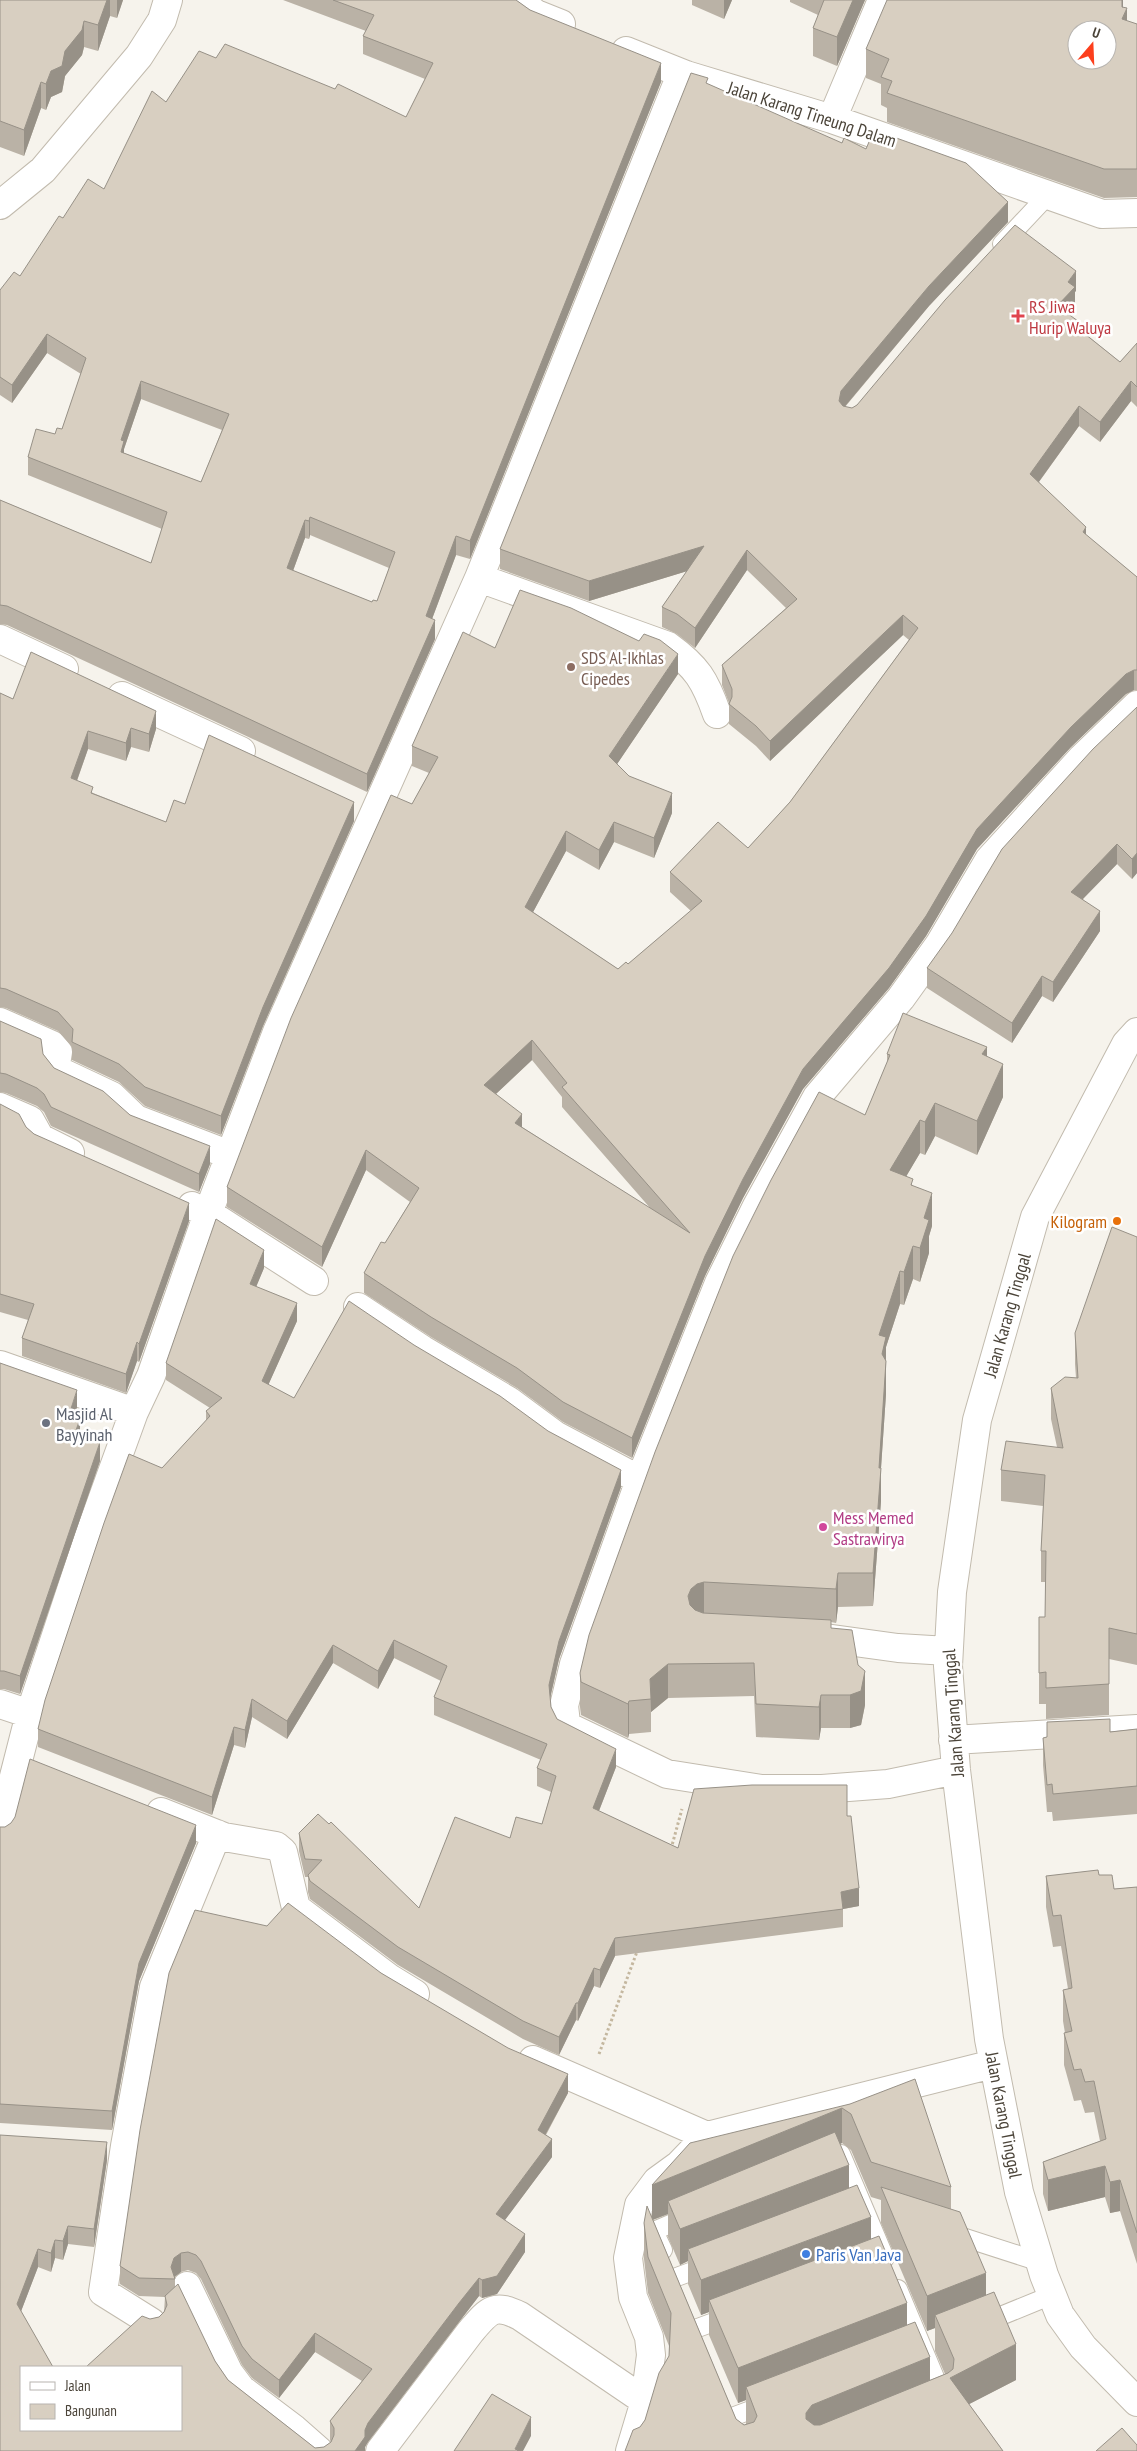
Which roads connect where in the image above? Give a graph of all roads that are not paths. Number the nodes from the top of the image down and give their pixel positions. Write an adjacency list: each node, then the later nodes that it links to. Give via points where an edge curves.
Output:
1 (168, 0): 9 (street, via 162,20 139,56 43,170)
2 (517, 0): 4 (street, via 536,14)
3 (882, 0): 7 (street)
4 (580, 32)
5 (607, 43): 6 (street, Jalan Karang Tineung Dalam)
6 (686, 75): 7 (street, Jalan Karang Tineung Dalam); 12 (street, via 672,96)
7 (832, 119): 8 (street, Jalan Karang Tineung Dalam)
8 (1048, 195): 10 (street, Jalan Karang Tineung Dalam, via 1102,214); 11 (lane)
9 (0, 205)
10 (1137, 213)
11 (989, 257)
12 (479, 578): 15 (street, via 668,646 706,682); 18 (street)
13 (0, 639): 16 (street)
14 (1137, 705): 30 (street, via 1082,758 989,860 939,945 901,998 817,1097 719,1283)
15 (717, 714)
16 (260, 760)
17 (349, 801): 18 (street)
18 (376, 814): 22 (street, via 277,1032)
19 (0, 1022): 22 (street, via 52,1045 58,1052 56,1064 61,1072 112,1096 136,1119)
20 (1137, 1032): 32 (street, Jalan Karang Tinggal, via 1126,1044 1035,1217 977,1420 952,1592)
21 (0, 1107): 23 (street, via 30,1120 40,1138)
22 (230, 1155): 25 (street)
23 (95, 1164)
24 (173, 1198): 25 (street)
25 (208, 1213): 26 (street); 29 (street, via 151,1376)
26 (314, 1281)
27 (358, 1307): 30 (street, via 509,1401 555,1435)
28 (0, 1365): 29 (street)
29 (134, 1412): 34 (street)
30 (640, 1480): 37 (street, via 574,1664 564,1706 566,1723 667,1774 762,1789 888,1784)
31 (794, 1636): 32 (street)
32 (948, 1651): 36 (street, Jalan Karang Tinggal)
33 (0, 1704): 34 (street)
34 (30, 1714): 39 (street, via 29,1760)
35 (1137, 1729): 36 (street)
36 (953, 1740): 37 (street, Jalan Karang Tinggal)
37 (956, 1770): 43 (street, Jalan Karang Tinggal)
38 (137, 1802): 40 (street)
39 (0, 1831)
40 (217, 1834): 41 (street, via 276,1846 283,1852 296,1908 389,1978); 46 (street, via 154,1987)
41 (440, 2008)
42 (508, 2048): 44 (street)
43 (993, 2064): 44 (street); 55 (street, Jalan Karang Tinggal, via 1019,2192)
44 (706, 2136): 73 (street, via 679,2165 657,2181 639,2205 628,2258 633,2297 649,2337 651,2355)
45 (96, 2144): 46 (street)
46 (125, 2146): 63 (street, via 103,2292)
47 (824, 2161): 48 (lane, via 841,2154)
48 (864, 2206): 50 (lane); 51 (lane); 54 (lane)
49 (708, 2209): 57 (lane, via 654,2231)
50 (882, 2212)
51 (846, 2213)
52 (937, 2229): 55 (lane)
53 (728, 2258): 57 (lane)
54 (885, 2258): 56 (lane); 67 (lane)
55 (1040, 2262): 60 (street, Jalan Karang Tinggal)
56 (867, 2265)
57 (674, 2278): 59 (lane)
58 (187, 2286): 77 (street, via 229,2373 241,2389)
59 (681, 2295)
60 (1052, 2295): 65 (lane); 71 (street, Jalan Karang Tinggal, via 1060,2314 1083,2347)
61 (750, 2309): 64 (lane)
62 (688, 2312): 64 (lane)
63 (151, 2322)
64 (695, 2329): 68 (lane)
65 (965, 2330)
66 (939, 2340): 67 (lane)
67 (922, 2346): 69 (lane); 74 (lane, via 944,2399)
68 (703, 2347)
69 (904, 2353)
70 (786, 2397): 75 (lane)
71 (1134, 2398)
72 (725, 2400): 75 (lane)
73 (645, 2401): 78 (street, via 520,2316 504,2308 496,2308 471,2330); 79 (street)
74 (926, 2406)
75 (732, 2417): 76 (lane)
76 (739, 2434)
77 (319, 2451)
78 (380, 2451)
79 (630, 2451)

